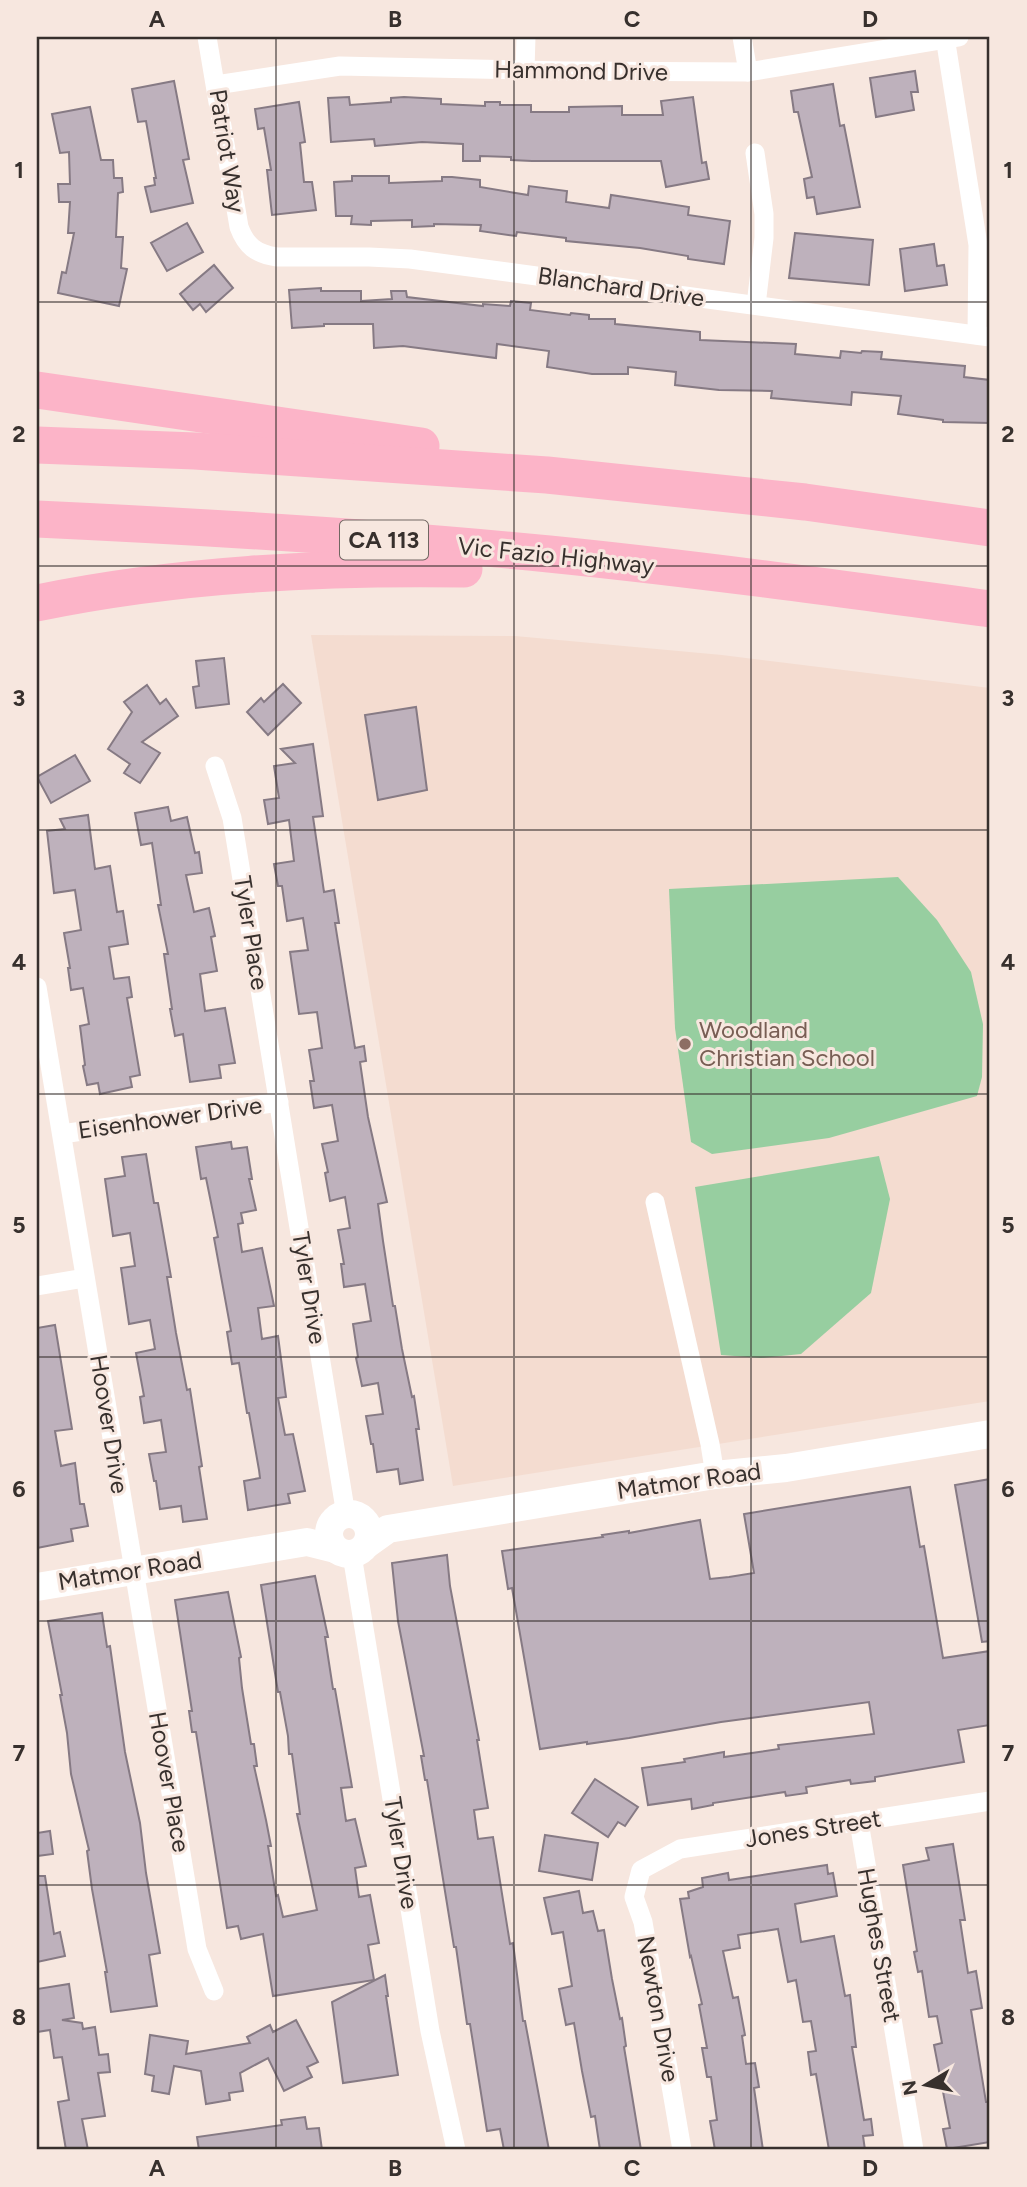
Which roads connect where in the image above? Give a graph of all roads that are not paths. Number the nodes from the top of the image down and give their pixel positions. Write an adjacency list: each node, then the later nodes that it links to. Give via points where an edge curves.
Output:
1 (207, 37): 7 (street, Patriot Way)
2 (526, 37): 5 (street)
3 (742, 37): 6 (street)
4 (950, 38): 6 (street, Hammond Drive); 9 (street)
5 (525, 70): 6 (street, Hammond Drive); 7 (street, Hammond Drive, via 340,66)
6 (748, 72)
7 (216, 85): 10 (street, Patriot Way, via 239,227 248,245)
8 (755, 153): 11 (street, via 764,238)
9 (983, 215): 12 (street, via 979,261)
10 (265, 255): 11 (street, Blanchard Drive, via 410,259)
11 (755, 305): 12 (street, Blanchard Drive)
12 (984, 336)
13 (37, 390): 15 (highway, via 466,453)
14 (37, 445): 15 (highway)
15 (547, 475): 17 (highway, via 804,502)
16 (37, 519): 18 (highway, Vic Fazio Highway / CA 113, via 459,546)
17 (990, 528)
18 (731, 574): 19 (highway, via 320,569 162,582); 20 (highway, Vic Fazio Highway / CA 113)
19 (37, 603)
20 (990, 609)
21 (215, 766): 23 (street, Tyler Place, via 232,818)
22 (37, 987): 24 (street, Hoover Drive)
23 (279, 1102): 24 (street, Eisenhower Drive); 30 (street, Tyler Drive)
24 (62, 1134): 26 (street, Hoover Drive)
25 (655, 1202): 29 (street)
26 (85, 1278): 27 (street); 31 (street, Hoover Drive)
27 (37, 1286)
28 (990, 1434): 29 (street, Matmor Road, via 786,1468)
29 (715, 1475): 30 (street, Matmor Road)
30 (354, 1533): 31 (street, Matmor Road); 37 (street, Tyler Drive, via 430,2031)
31 (134, 1570): 32 (street, Matmor Road); 36 (street, Hoover Place, via 197,1949)
32 (37, 1587)
33 (990, 1801): 34 (street, Jones Street)
34 (859, 1822): 35 (street, Jones Street, via 680,1849); 39 (street, Hughes Street)
35 (641, 1870): 38 (street, Newton Drive, via 634,1897 643,1922)
36 (214, 1991)
37 (456, 2150)
38 (682, 2150)
39 (914, 2150)

